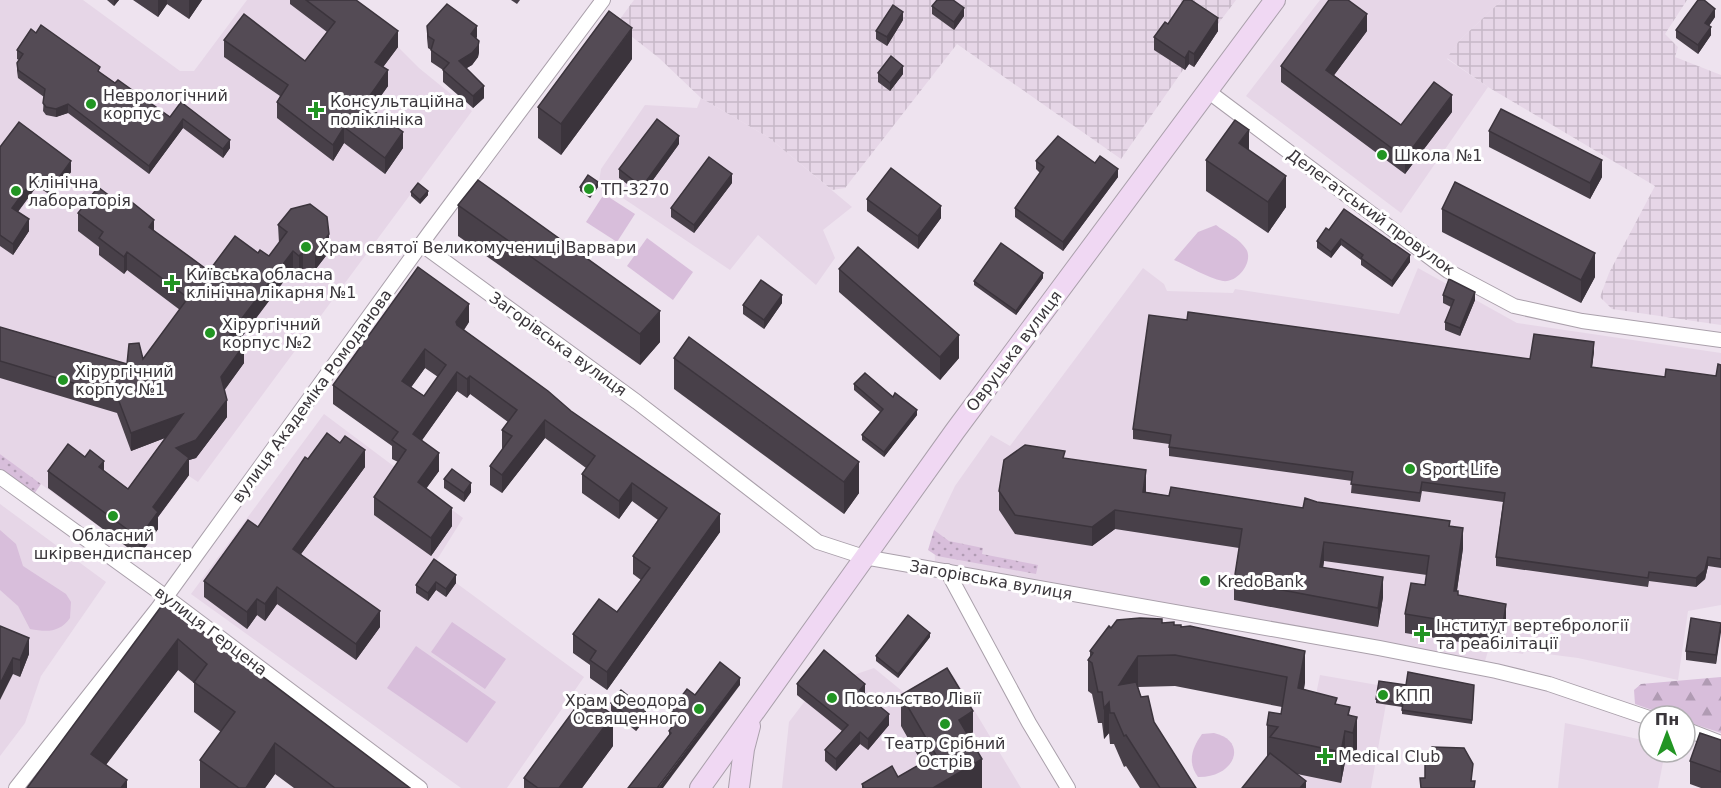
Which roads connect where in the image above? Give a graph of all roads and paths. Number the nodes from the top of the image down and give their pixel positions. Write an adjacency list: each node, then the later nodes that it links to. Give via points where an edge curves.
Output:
1 (603, 0): 4 (street, вулиця Академіка Ромоданова)
2 (1275, 0): 3 (street, Овруцька вулиця)
3 (1209, 92): 5 (street, Делегатський провулок, via 1448,271 1514,306 1582,321); 7 (street, Овруцька вулиця)
4 (421, 244): 7 (street, Загорівська вулиця, via 638,402 818,542); 9 (street, вулиця Академіка Ромоданова)
5 (1721, 340)
6 (0, 477): 9 (street, вулиця Герцена)
7 (864, 557): 8 (street, Загорівська вулиця); 10 (street, Овруцька вулиця)
8 (947, 571): 11 (street, Загорівська вулиця, via 1506,673); 18 (street)
9 (166, 597): 14 (street, вулиця Академіка Ромоданова); 15 (street, вулиця Герцена)
10 (757, 705): 16 (street, Овруцька вулиця); 17 (street, Овруцька вулиця, via 744,749)
11 (1637, 714)
12 (1697, 734): 13 (street)
13 (1721, 743)
14 (16, 788)
15 (420, 788)
16 (700, 788)
17 (739, 788)
18 (1068, 788)

